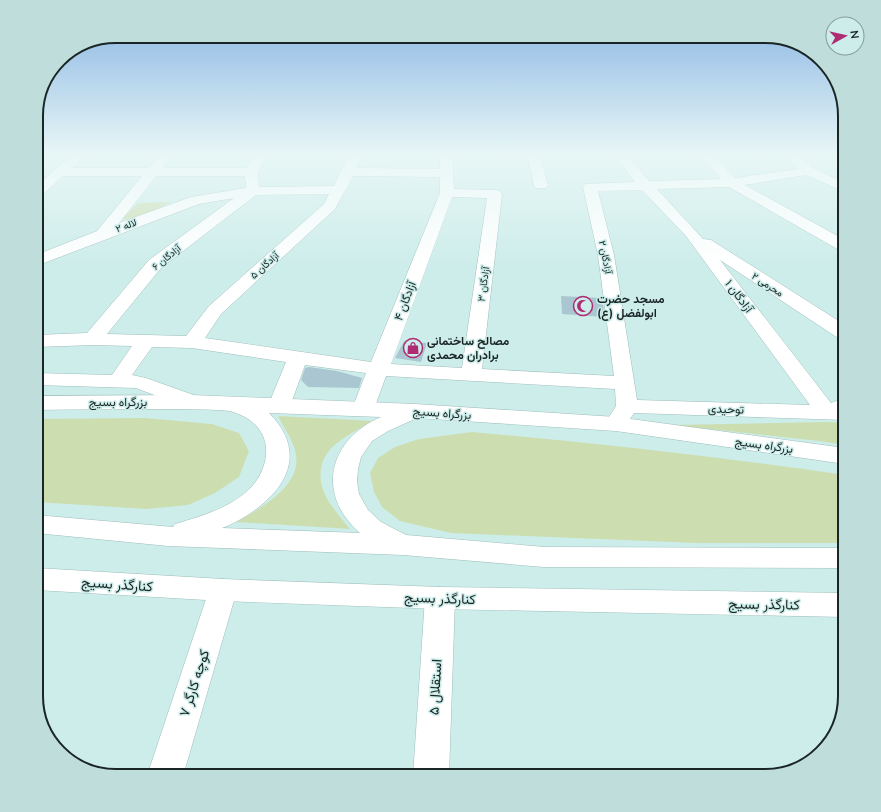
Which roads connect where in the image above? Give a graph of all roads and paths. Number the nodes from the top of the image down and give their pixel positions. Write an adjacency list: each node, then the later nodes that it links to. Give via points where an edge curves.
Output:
1 (338, 190): 21 (main road, آزادگان ۵, via 330,206 214,310)
2 (137, 191): 12 (main road)
3 (253, 191): 4 (main road, لاله ۲); 9 (main road, لاله ۲); 10 (main road, آزادگان ۶)
4 (262, 191)
5 (591, 191): 27 (main road, آزادگان ۲, via 606,255)
6 (651, 191): 11 (main road, آزادگان ۱)
7 (746, 191): 13 (main road)
8 (447, 193): 23 (main road, آزادگان ۴); 24 (main road, آزادگان ۳, via 495,194)
9 (222, 196): 10 (main road, via 234,198); 12 (main road, لاله ۲, via 196,200)
10 (238, 202): 18 (main road, آزادگان ۶, via 155,264)
11 (691, 233): 15 (main road, محرمی ۲); 16 (main road, آزادگان ۱)
12 (102, 234): 14 (main road, لاله ۲)
13 (838, 242)
14 (43, 258)
15 (760, 279): 16 (main road, via 744,274 733,275); 17 (main road, محرمی ۲)
16 (729, 284): 33 (main road, آزادگان ۱)
17 (838, 329)
18 (94, 339): 19 (main road); 20 (main road)
19 (43, 341)
20 (146, 341): 21 (main road); 26 (main road)
21 (192, 342): 22 (main road)
22 (298, 357): 23 (main road); 31 (main road)
23 (378, 369): 24 (main road); 32 (main road, آزادگان ۴)
24 (471, 374): 27 (main road)
25 (43, 379): 26 (main road)
26 (118, 381): 28 (main road, via 139,382)
27 (626, 383): 36 (main road)
28 (192, 402): 29 (main road, بزرگراه بسیج); 30 (main road, بزرگراه بسیج)
29 (43, 403)
30 (236, 405): 31 (main road, بزرگراه بسیج); 39 (main road, via 260,417 276,434 279,456 277,468 261,493 245,505 210,524)
31 (279, 406): 32 (main road, بزرگراه بسیج)
32 (363, 409): 35 (main road, بزرگراه بسیج)
33 (838, 409)
34 (838, 410): 36 (main road, توحیدی)
35 (415, 412): 36 (main road, بزرگراه بسیج); 40 (main road, via 382,424 365,435 355,444 348,456 345,470 347,499 355,512 367,525)
36 (621, 415): 37 (main road, بزرگراه بسیج)
37 (838, 455)
38 (43, 525): 39 (main road)
39 (168, 536): 40 (main road)
40 (403, 545): 41 (main road, via 544,557)
41 (838, 558)
42 (43, 579): 43 (main road, کنارگذر بسیج)
43 (224, 590): 44 (main road, کنارگذر بسیج); 46 (main road, کوچه کارگر ۷)
44 (440, 598): 45 (main road, کنارگذر بسیج); 47 (main road, استقلال ۵)
45 (838, 605)
46 (167, 769)
47 (431, 769)

